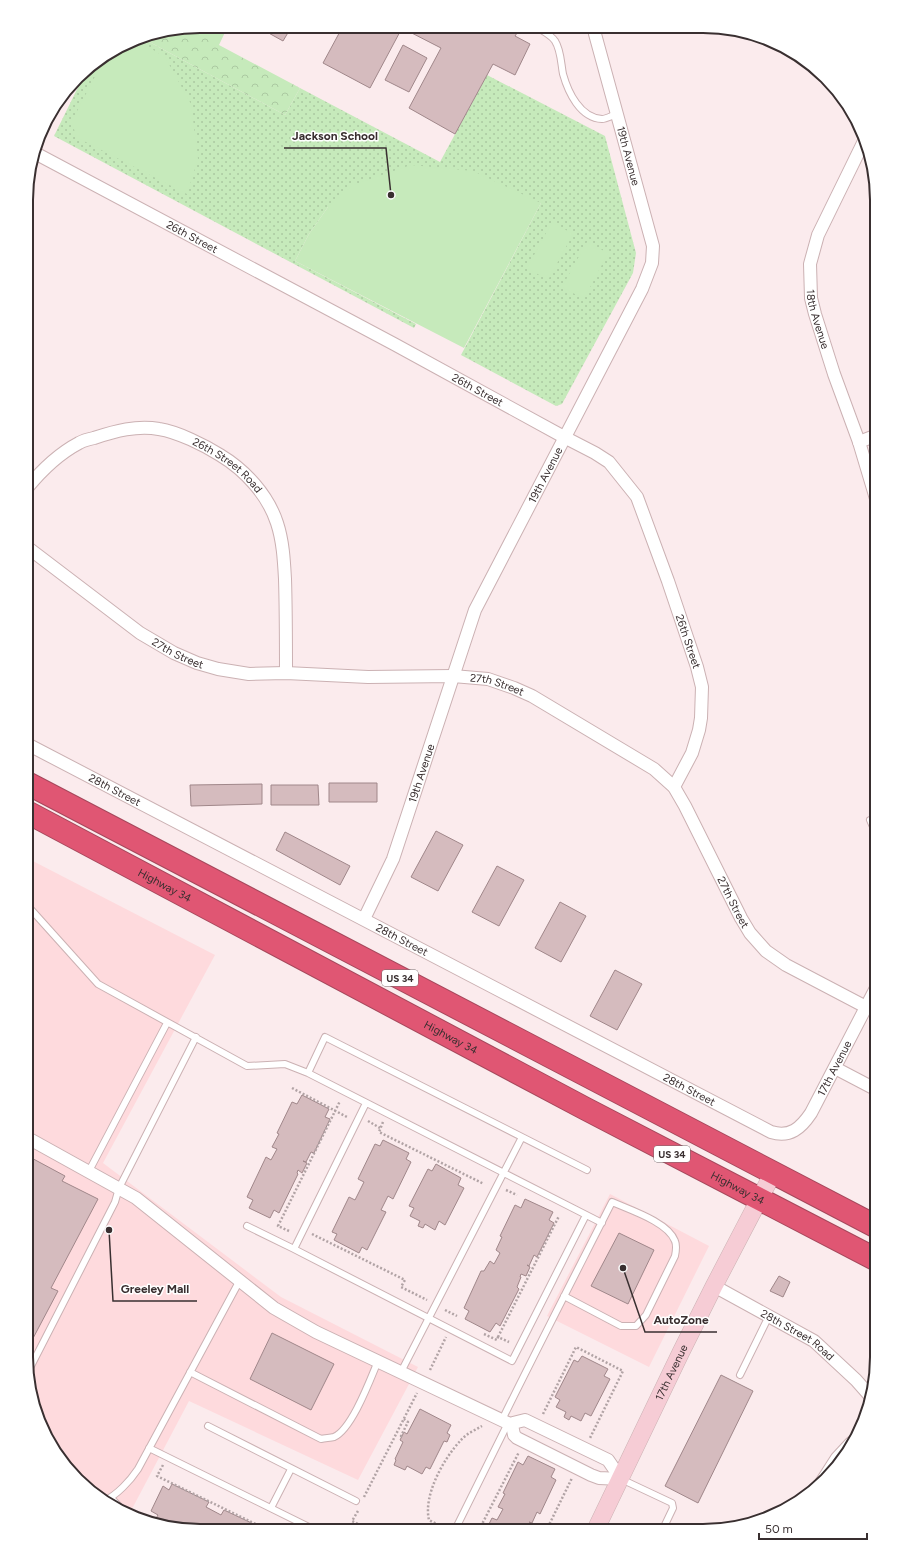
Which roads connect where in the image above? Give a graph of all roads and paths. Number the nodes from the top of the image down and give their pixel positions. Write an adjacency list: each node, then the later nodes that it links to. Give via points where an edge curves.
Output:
1 (545, 33): 3 (lane, via 558,47 564,76 581,109 602,119)
2 (595, 33): 3 (street, 19th Avenue)
3 (617, 114): 6 (street, 19th Avenue, via 653,246 652,263 642,290)
4 (861, 147): 8 (street, 18th Avenue, via 821,227 810,264 811,298 815,314)
5 (39, 155): 6 (street, 26th Street, via 394,344)
6 (564, 438): 13 (street, 19th Avenue, via 475,610); 16 (street, 26th Street, via 608,462 638,497 697,667 702,687 701,718 692,753)
7 (870, 438): 8 (street)
8 (859, 442): 9 (street, 18th Avenue)
9 (870, 479)
10 (33, 481): 12 (street, 26th Street Road, via 80,442 135,428 159,429 180,436 230,461 260,491 277,522 282,539)
11 (33, 552): 12 (street, 27th Street, via 140,633 174,653 218,669 249,674)
12 (286, 673): 13 (street, 27th Street, via 368,677)
13 (453, 676): 16 (street, 27th Street, via 488,679 532,696 654,770); 19 (street, 19th Avenue, via 393,859)
14 (33, 747): 19 (street, 28th Street)
15 (33, 786): 41 (highway, US 34)
16 (674, 787): 21 (street, 27th Street, via 741,918 756,939 786,965)
17 (33, 815): 46 (highway, Highway 34 / US 34)
18 (33, 912): 22 (lane, via 98,984)
19 (364, 919): 35 (street, 28th Street)
20 (870, 999): 21 (street, 17th Avenue)
21 (866, 1006): 24 (street, 17th Avenue)
22 (166, 1023): 23 (lane); 39 (lane)
23 (196, 1037): 25 (lane, via 246,1066 285,1064); 43 (lane)
24 (835, 1068): 26 (street); 35 (street, 17th Avenue, via 805,1122 797,1130 788,1134)
25 (308, 1073): 29 (lane); 36 (lane, via 325,1037)
26 (870, 1086)
27 (292, 1088): 30 (path)
28 (340, 1101): 30 (path)
29 (366, 1103): 40 (lane); 54 (lane)
30 (335, 1110): 31 (path); 52 (path, via 278,1226)
31 (347, 1117)
32 (368, 1121): 34 (path)
33 (383, 1122): 34 (path)
34 (380, 1128): 42 (path, via 379,1132)
35 (778, 1134)
36 (522, 1136): 38 (lane); 40 (lane)
37 (33, 1141): 39 (street)
38 (587, 1170)
39 (89, 1171): 43 (street)
40 (503, 1172): 47 (lane); 63 (lane)
41 (773, 1173): 46 (main road, 17th Avenue); 50 (highway, US 34)
42 (484, 1184)
43 (119, 1188): 56 (street, via 136,1198); 69 (lane, via 115,1202)
44 (505, 1189): 45 (path)
45 (517, 1195)
46 (759, 1200): 55 (highway, Highway 34 / US 34); 57 (main road, 17th Avenue)
47 (586, 1215): 49 (lane); 63 (lane, via 512,1361)
48 (559, 1216): 66 (path)
49 (602, 1223): 58 (lane); 58 (lane, via 612,1202 655,1222 671,1233 676,1242 675,1256 646,1315 636,1326 621,1326)
50 (870, 1223)
51 (247, 1226): 54 (lane)
52 (289, 1231)
53 (312, 1234): 59 (path, via 405,1280 401,1287)
54 (294, 1249): 63 (lane)
55 (870, 1256)
56 (240, 1280): 68 (street, via 274,1308 316,1332); 71 (lane)
57 (714, 1286): 62 (street, 28th Street Road); 88 (main road, 17th Avenue)
58 (564, 1296): 78 (lane)
59 (427, 1300)
60 (445, 1310): 61 (path)
61 (457, 1316)
62 (769, 1316): 73 (lane); 75 (street, 28th Street Road, via 814,1340)
63 (429, 1318): 72 (lane)
64 (483, 1333): 66 (path, via 497,1340)
65 (446, 1337): 70 (path)
66 (498, 1337): 67 (path)
67 (510, 1342)
68 (378, 1361): 71 (lane, via 356,1411 345,1429 334,1437 321,1439); 72 (street)
69 (33, 1362)
70 (430, 1370)
71 (190, 1372): 84 (lane)
72 (402, 1372): 78 (street)
73 (740, 1375)
74 (417, 1392): 77 (path)
75 (866, 1392)
76 (543, 1415): 82 (path, via 576,1347 623,1371)
77 (404, 1419): 81 (path, via 408,1422); 90 (path)
78 (507, 1423): 88 (street, via 517,1438 591,1475); 88 (street, via 526,1420 607,1460); 97 (lane)
79 (208, 1426): 86 (lane)
80 (482, 1426): 96 (path, via 462,1438 449,1454 433,1487 428,1513 429,1520)
81 (402, 1436)
82 (590, 1439)
83 (522, 1446): 98 (path)
84 (149, 1448): 89 (lane, via 132,1478); 91 (lane)
85 (163, 1465): 93 (path, via 157,1476)
86 (291, 1468): 90 (lane); 91 (lane)
87 (575, 1472): 99 (path)
88 (621, 1479): 100 (main road, 17th Avenue); 101 (lane, via 672,1503 673,1508)
89 (111, 1498)
90 (359, 1501)
91 (271, 1508): 94 (lane)
92 (359, 1508): 95 (path, via 352,1521)
93 (256, 1524)
94 (303, 1524)
95 (358, 1524)
96 (436, 1524)
97 (458, 1524)
98 (482, 1524)
99 (549, 1524)
100 (599, 1524)
101 (665, 1524)

